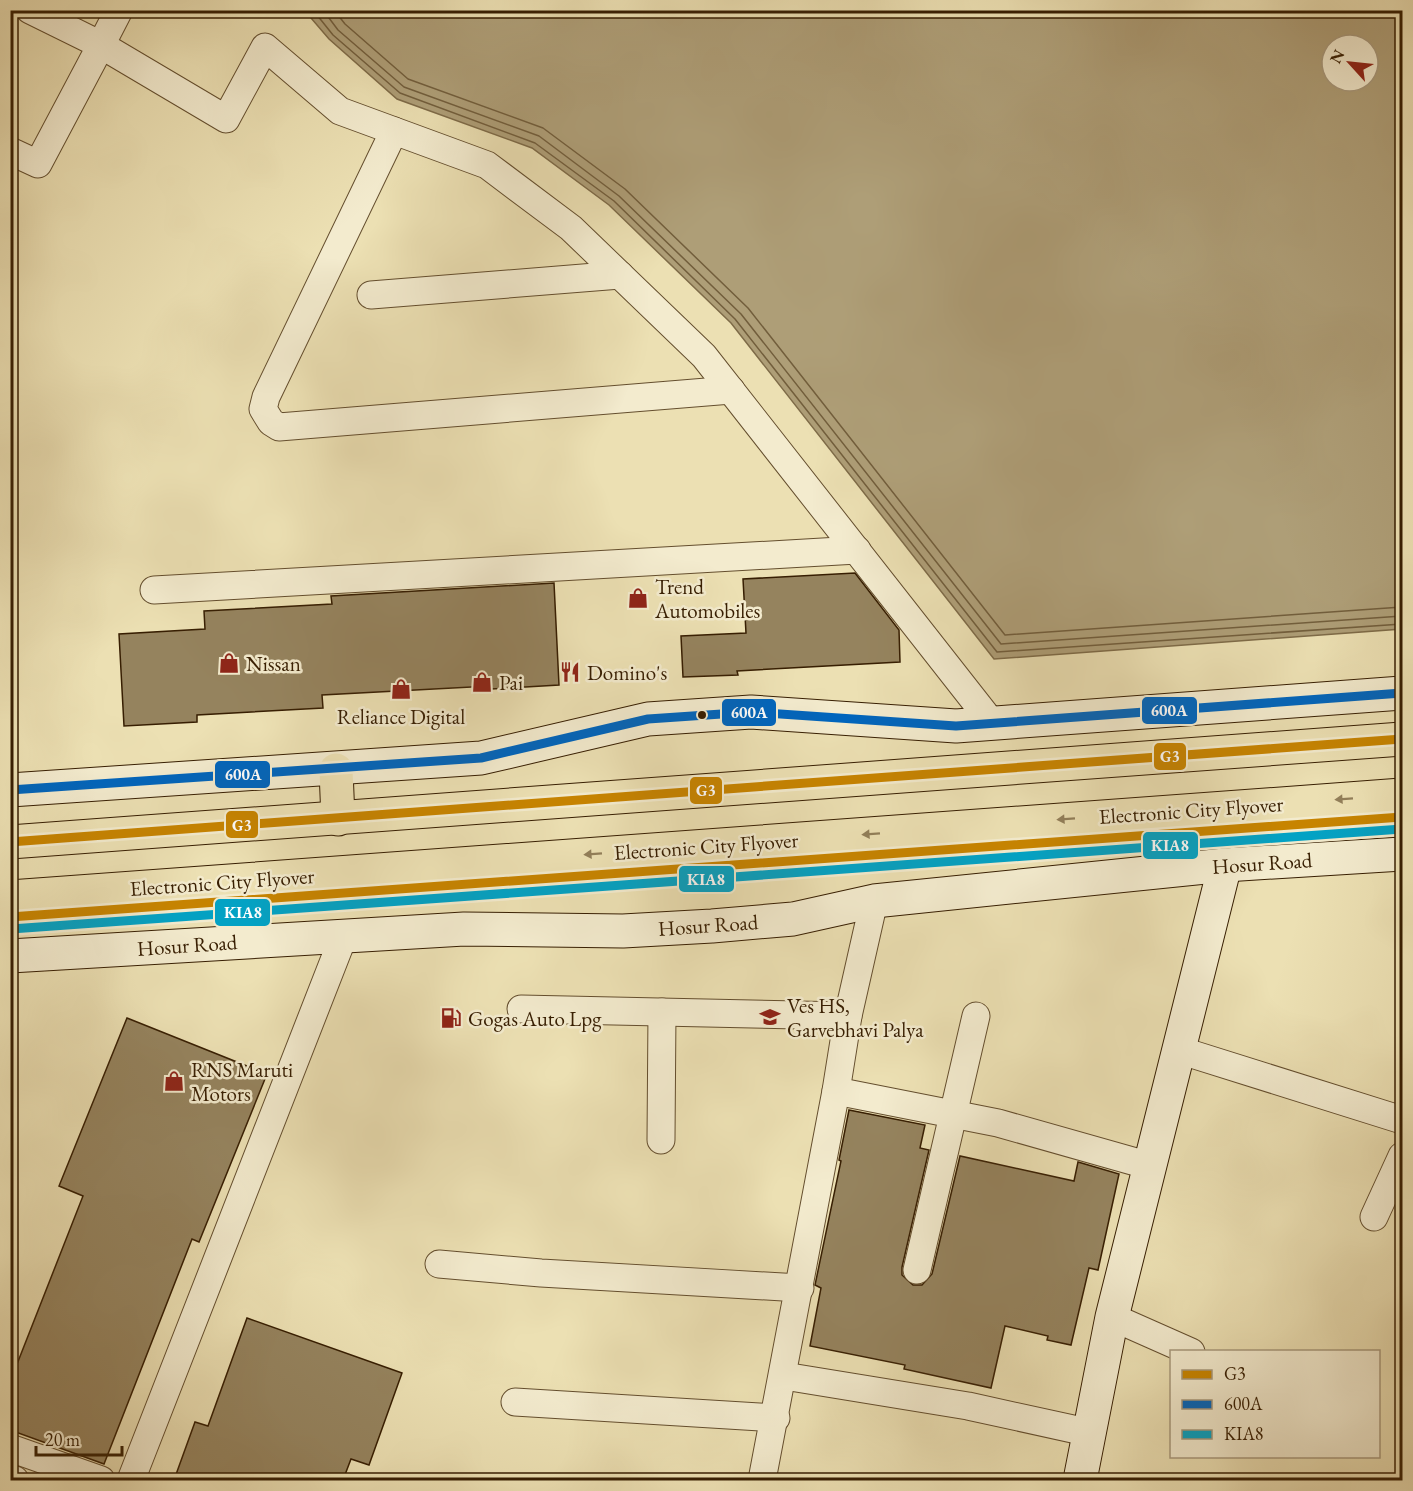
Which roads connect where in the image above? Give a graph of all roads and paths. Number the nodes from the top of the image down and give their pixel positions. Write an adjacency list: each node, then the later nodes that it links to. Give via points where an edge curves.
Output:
1 (30, 10): 3 (street)
2 (119, 10): 3 (street)
3 (101, 45): 4 (street, via 226,119 265,47 340,111); 5 (street, via 38,164)
4 (394, 131): 6 (street, via 487,165 571,228); 8 (street, via 266,397 263,409 271,422 279,427)
5 (10, 151)
6 (620, 275): 7 (street); 8 (street, via 704,356)
7 (371, 295)
8 (731, 390): 9 (street)
9 (857, 550): 10 (street); 12 (street)
10 (153, 590)
11 (1402, 693): 12 (street)
12 (992, 723): 15 (street, via 956,726 751,712 648,719 481,758)
13 (1402, 739): 19 (highway)
14 (1402, 761): 22 (highway, Electronic City Flyover)
15 (336, 770): 16 (street); 19 (highway)
16 (10, 790)
17 (1402, 795): 24 (highway, Electronic City Flyover, one-way to 24)
18 (1402, 817): 26 (highway, Hosur Road)
19 (338, 819): 20 (highway)
20 (10, 842)
21 (1402, 854): 23 (street, Hosur Road)
22 (10, 861)
23 (1226, 865): 25 (street, Hosur Road); 33 (street)
24 (10, 897)
25 (874, 901): 27 (street, Hosur Road, via 793,920 712,926 623,931 464,928); 31 (street)
26 (10, 917)
27 (344, 935): 28 (street, Hosur Road); 54 (street)
28 (10, 956)
29 (520, 1009): 30 (street)
30 (662, 1012): 31 (street); 37 (street)
31 (848, 1016): 34 (street)
32 (976, 1016): 35 (street)
33 (1179, 1050): 36 (street); 39 (street)
34 (836, 1091): 35 (street); 43 (street)
35 (954, 1114): 39 (street); 42 (street)
36 (1402, 1120)
37 (661, 1140)
38 (1402, 1156): 40 (street)
39 (1150, 1166): 44 (street)
40 (1374, 1217)
41 (439, 1264): 43 (street)
42 (917, 1270)
43 (800, 1288): 46 (street)
44 (1112, 1317): 45 (street); 49 (street)
45 (1186, 1350)
46 (784, 1376): 48 (street); 49 (street, via 968,1406)
47 (515, 1402): 48 (street)
48 (776, 1418): 55 (street)
49 (1091, 1433): 56 (street)
50 (10, 1448): 53 (street)
51 (10, 1479): 52 (street)
52 (15, 1480)
53 (101, 1480)
54 (131, 1480)
55 (762, 1480)
56 (1080, 1480)

